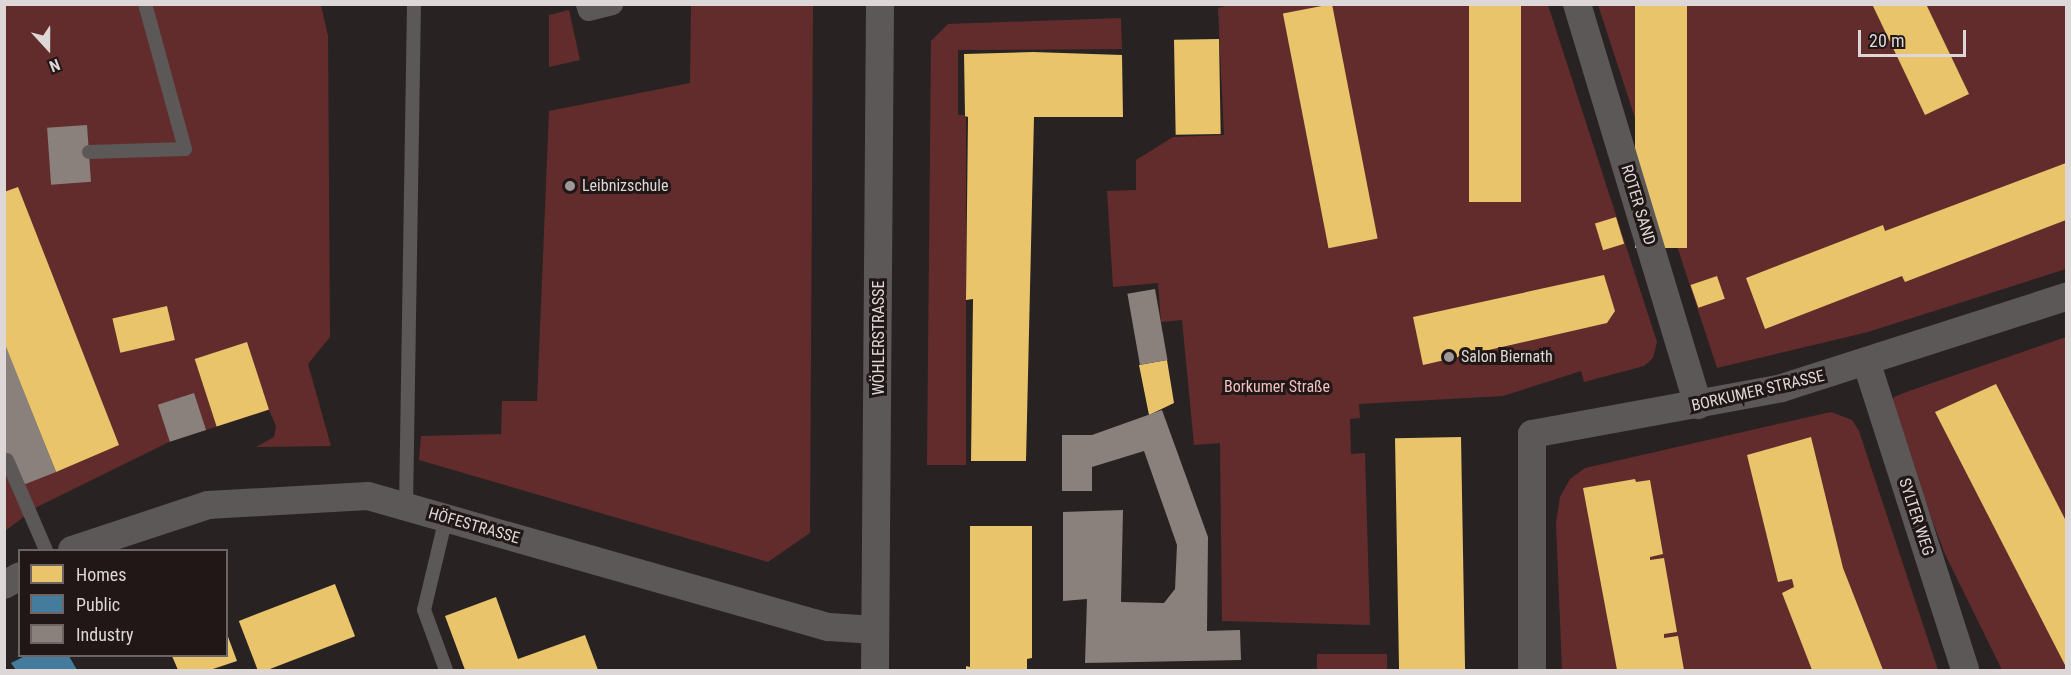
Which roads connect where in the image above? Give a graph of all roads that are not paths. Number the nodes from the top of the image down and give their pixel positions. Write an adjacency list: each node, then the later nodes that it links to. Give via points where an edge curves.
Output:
1 (145, 4): 7 (lane, via 185,148)
2 (414, 4): 12 (lane)
3 (586, 4): 4 (street, via 588,10)
4 (612, 4)
5 (880, 4): 18 (street, WÖHLERSTRASSE)
6 (1577, 4): 10 (street, ROTER SAND)
7 (89, 152)
8 (2067, 297): 9 (street, BORKUMER STRASSE)
9 (1867, 364): 10 (street, BORKUMER STRASSE, via 1782,388); 22 (street, SYLTER WEG)
10 (1698, 405): 21 (street, BORKUMER STRASSE, via 1532,434)
11 (7, 460): 14 (lane)
12 (406, 507): 13 (street, HÖFESTRASSE); 15 (street, HÖFESTRASSE, via 368,496 208,505)
13 (446, 518): 18 (street, HÖFESTRASSE, via 829,627); 19 (lane, via 424,610)
14 (46, 549)
15 (75, 549)
16 (18, 577): 17 (street)
17 (4, 585)
18 (875, 630): 20 (street, WÖHLERSTRASSE)
19 (446, 670)
20 (875, 670)
21 (1532, 670)
22 (1965, 670)

